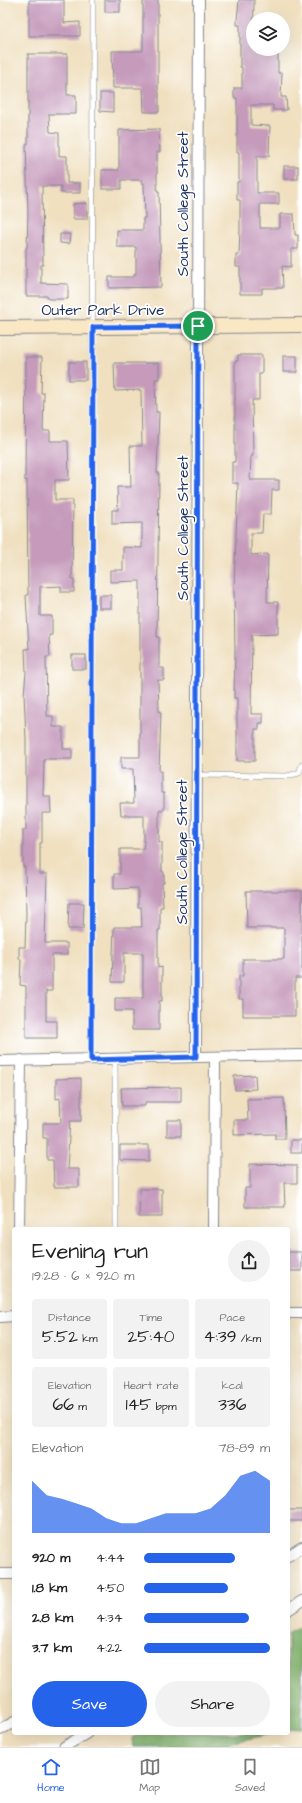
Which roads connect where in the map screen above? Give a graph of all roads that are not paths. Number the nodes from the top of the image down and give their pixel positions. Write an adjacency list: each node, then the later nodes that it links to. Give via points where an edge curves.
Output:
1 (93, 0): 5 (lane)
2 (199, 0): 4 (street, South College Street)
3 (302, 325): 4 (street, Outer Park Drive)
4 (198, 326): 5 (street, Outer Park Drive); 8 (street, South College Street)
5 (93, 327): 6 (street, Outer Park Drive); 14 (lane)
6 (0, 328)
7 (302, 765): 8 (lane, via 298,773 287,776)
8 (197, 775): 10 (street, South College Street)
9 (302, 1055): 11 (street)
10 (196, 1057): 11 (street); 12 (street)
11 (215, 1057): 18 (street)
12 (115, 1059): 14 (street); 17 (lane)
13 (21, 1060): 14 (street); 15 (street); 16 (street)
14 (91, 1060)
15 (0, 1061)
16 (19, 1227)
17 (116, 1227)
18 (214, 1227)
19 (290, 1313): 20 (street)
20 (302, 1313)
21 (0, 1316): 22 (street)
22 (12, 1316)
23 (302, 1547): 24 (street)
24 (290, 1555)
25 (0, 1574): 26 (street)
26 (12, 1574)
27 (302, 1601): 28 (street)
28 (290, 1609)
29 (12, 1723): 30 (street)
30 (0, 1730)
31 (84, 1735): 32 (street)
32 (64, 1747)

